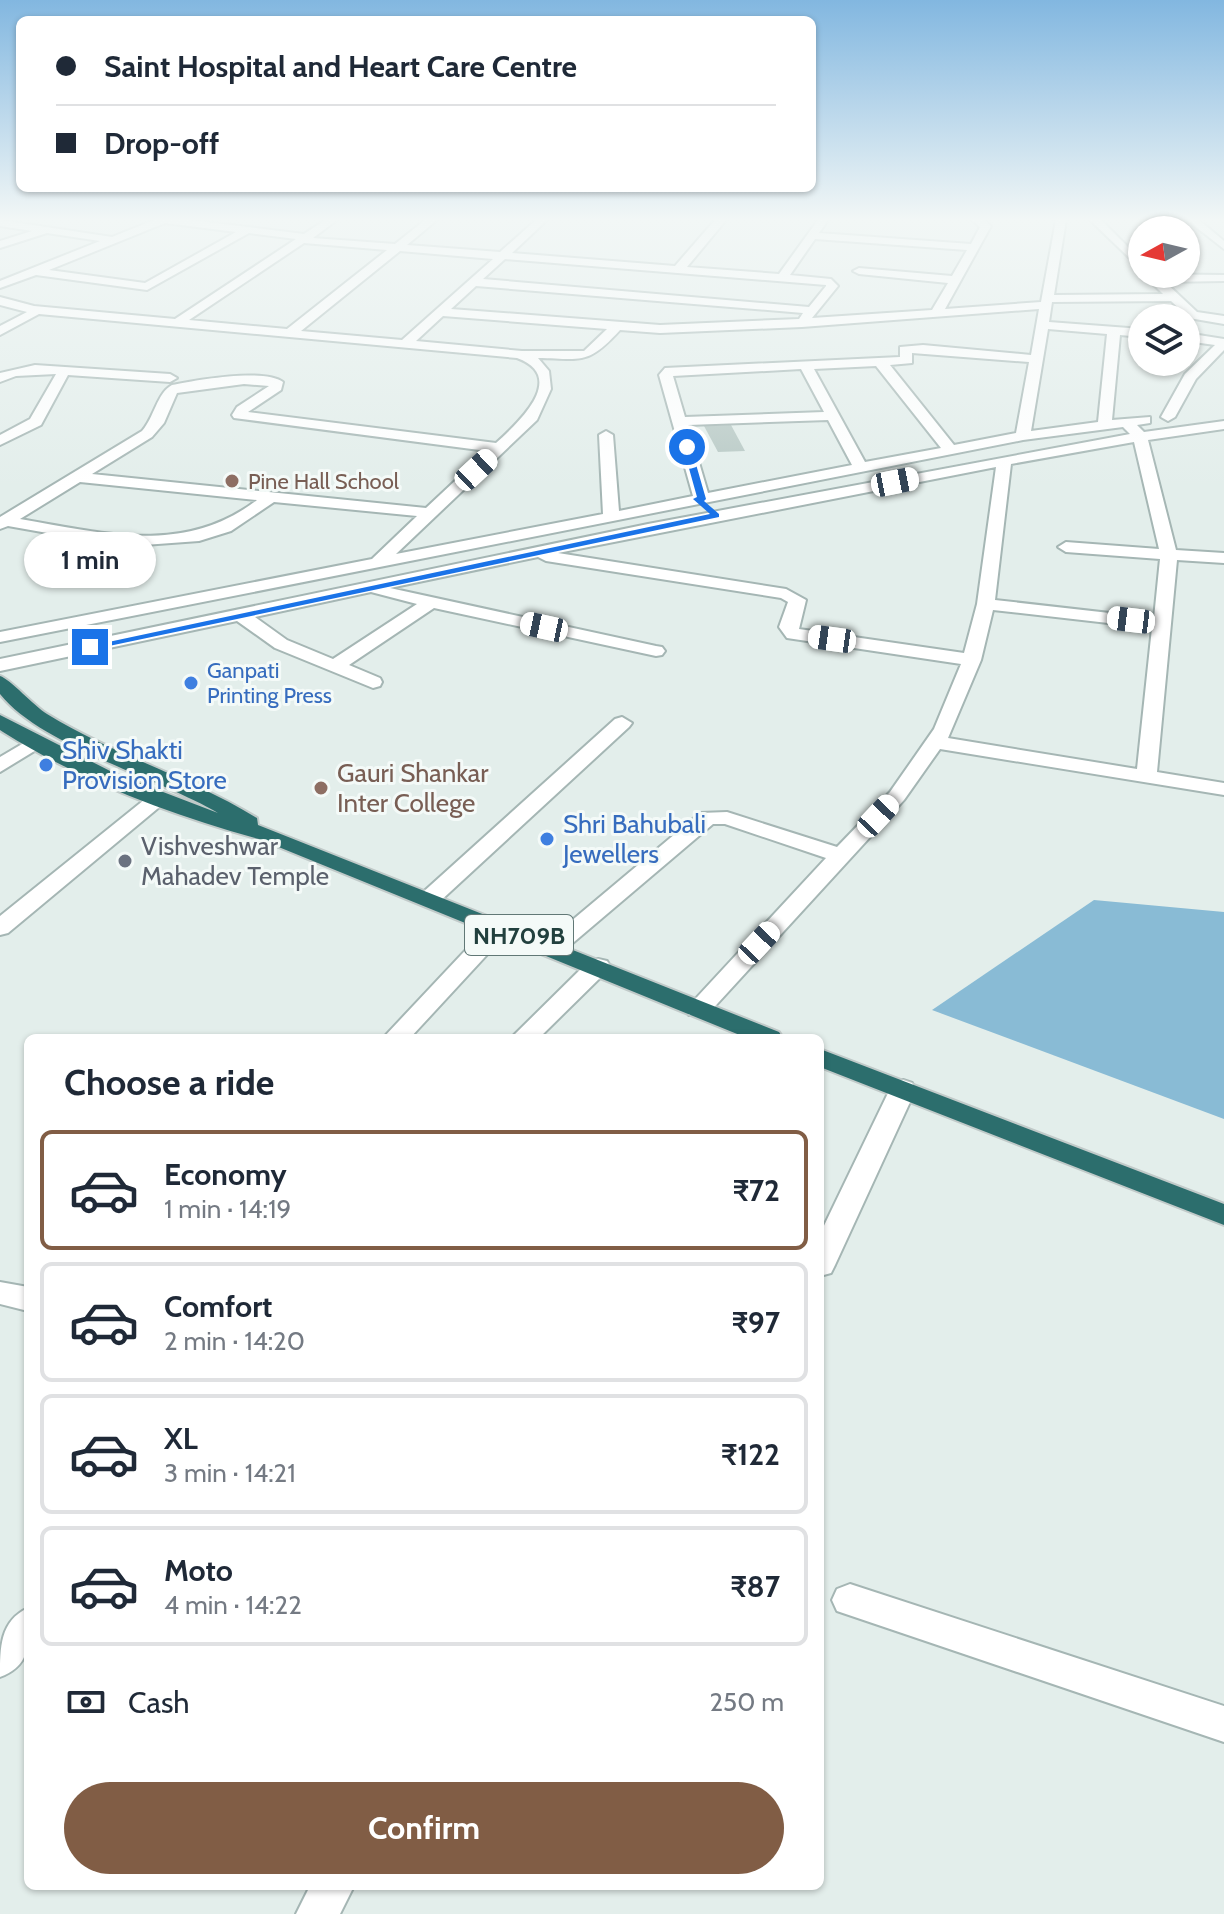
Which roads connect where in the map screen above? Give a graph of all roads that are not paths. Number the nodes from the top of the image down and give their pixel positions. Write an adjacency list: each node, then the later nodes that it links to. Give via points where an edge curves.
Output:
1 (198, 309): 15 (street)
2 (321, 309): 21 (street)
3 (444, 309): 11 (street)
4 (804, 309): 10 (street)
5 (939, 309): 12 (street)
6 (973, 309): 12 (street)
7 (1045, 309): 16 (street)
8 (1188, 309): 13 (street, via 1198,318)
9 (33, 310): 15 (street); 18 (street)
10 (812, 310): 14 (street)
11 (441, 312): 17 (street); 23 (street)
12 (937, 313): 14 (street)
13 (1224, 320)
14 (802, 323): 17 (street)
15 (176, 324): 21 (street)
16 (1042, 325): 19 (street); 25 (street)
17 (615, 328): 24 (street, via 585,355)
18 (0, 331)
19 (1114, 331): 20 (street); 37 (street)
20 (1128, 332)
21 (289, 334): 23 (street)
22 (1200, 339): 29 (street, via 1224,343)
23 (405, 344): 24 (street)
24 (519, 354): 43 (street, via 542,366 544,397 532,417)
25 (1036, 359): 26 (street, via 923,349 905,350 907,360); 41 (street)
26 (880, 362): 27 (street); 44 (street)
27 (805, 365): 34 (street); 36 (street, via 670,371 666,375)
28 (64, 371): 31 (street, via 23,370); 32 (street); 42 (street, via 36,422)
29 (1200, 375)
30 (1199, 376): 35 (street)
31 (0, 378)
32 (170, 378)
33 (1224, 412): 35 (street)
34 (833, 416): 36 (street); 46 (street)
35 (1168, 417): 39 (street)
36 (680, 421): 50 (street)
37 (1105, 424): 39 (street); 41 (street)
38 (1224, 425): 39 (street)
39 (1132, 429): 45 (street); 56 (street)
40 (606, 435): 52 (street)
41 (1023, 436): 44 (street)
42 (0, 441)
43 (499, 448): 48 (street, via 242,417 242,410 278,384 244,380 174,389 147,434); 51 (street)
44 (950, 450): 47 (street)
45 (1004, 461): 47 (street); 61 (street)
46 (861, 468): 47 (street); 50 (street)
47 (912, 468): 50 (street)
48 (77, 477): 49 (street); 53 (street)
49 (271, 497): 51 (street); 53 (street, via 222,529 159,540 114,539)
50 (706, 506): 52 (street); 55 (street)
51 (430, 513): 58 (street)
52 (611, 516): 58 (street)
53 (3, 522)
54 (1066, 547): 56 (street)
55 (534, 554): 59 (street); 66 (street, via 786,594 797,600 788,627 793,634)
56 (1169, 554): 57 (street); 63 (street)
57 (1224, 558)
58 (379, 561): 64 (street)
59 (369, 588): 60 (street); 62 (street)
60 (432, 602): 65 (street); 68 (street)
61 (986, 604): 63 (street); 66 (street)
62 (241, 615): 67 (street); 68 (street, via 281,644)
63 (1160, 624): 76 (street)
64 (0, 637)
65 (656, 651)
66 (972, 660): 73 (street)
67 (0, 665)
68 (335, 666): 70 (street)
69 (0, 682): 79 (highway, NH709B, via 35,716 195,792)
70 (373, 682)
71 (0, 721): 74 (highway, NH709B)
72 (622, 723): 81 (street)
73 (936, 742): 76 (street); 80 (street, via 897,796)
74 (34, 743): 75 (street); 78 (highway, NH709B)
75 (0, 766)
76 (1146, 776): 77 (street)
77 (1224, 789)
78 (156, 800): 79 (highway, NH709B); 83 (street)
79 (267, 834): 81 (highway, NH709B)
80 (841, 856): 84 (street, via 727,818 708,818); 86 (street)
81 (429, 899): 82 (highway, NH709B)
82 (500, 927): 84 (highway, NH709B); 87 (street)
83 (0, 928)
84 (553, 948): 85 (highway, NH709B)
85 (598, 966): 86 (highway, NH709B); 88 (street)
86 (698, 1009): 89 (highway, NH709B)
87 (400, 1034)
88 (528, 1034)
89 (760, 1034)
90 (824, 1059): 91 (highway)
91 (903, 1089): 92 (highway); 93 (street)
92 (1224, 1215)
93 (824, 1257)
94 (0, 1293): 95 (street)
95 (24, 1298)
96 (850, 1600): 99 (street)
97 (24, 1630): 98 (street)
98 (0, 1660)
99 (1224, 1724)
100 (331, 1890): 101 (street)
101 (317, 1914)

